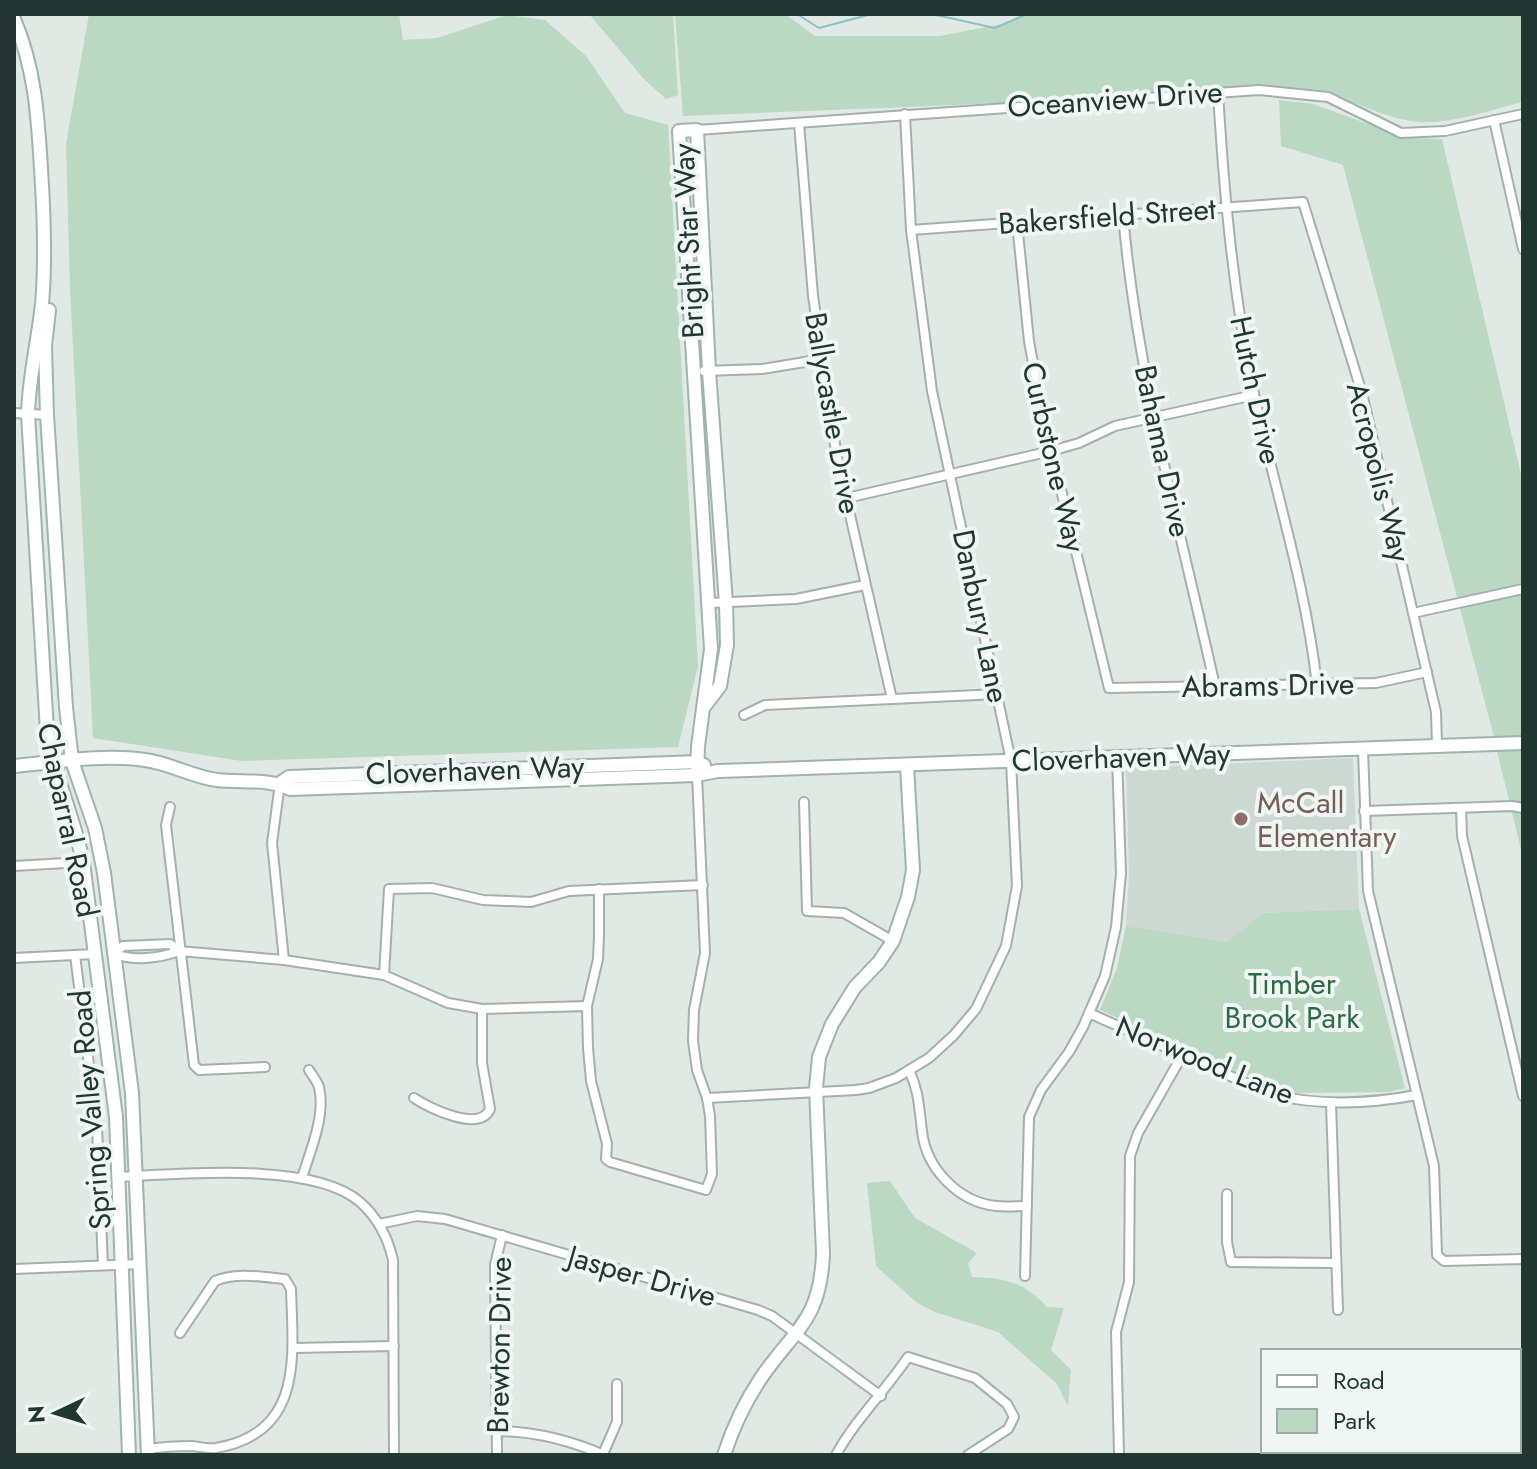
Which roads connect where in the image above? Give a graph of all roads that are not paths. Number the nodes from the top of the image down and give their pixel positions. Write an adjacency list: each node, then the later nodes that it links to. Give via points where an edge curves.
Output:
1 (14, 19): 14 (street, Chaparral Road, via 35,91)
2 (1218, 92): 3 (street, Oceanview Drive); 5 (street, Oceanview Drive, via 1328,97 1401,133 1445,131); 9 (street, Hutch Drive)
3 (905, 114): 6 (street, Oceanview Drive); 13 (street, Danbury Lane)
4 (1523, 114): 5 (street, Oceanview Drive)
5 (1494, 120): 12 (street)
6 (799, 123): 7 (street, Oceanview Drive); 16 (street, Ballycastle Drive)
7 (697, 130): 17 (street, Bright Star Way, via 679,131); 18 (street, Bright Star Way)
8 (1303, 202): 9 (street, Bakersfield Street); 30 (street, Acropolis Way, via 1362,393)
9 (1226, 207): 10 (street, Bakersfield Street); 19 (street, Hutch Drive)
10 (1123, 215): 11 (street, Bakersfield Street); 22 (street, Bahama Drive, via 1130,293)
11 (1017, 223): 13 (street, Bakersfield Street); 23 (street, Curbstone Way, via 1029,341)
12 (1520, 226): 15 (street)
13 (911, 230): 24 (street, Danbury Lane, via 932,391)
14 (45, 232): 20 (street, Chaparral Road, via 44,285); 21 (street, Chaparral Road, via 52,270)
15 (1523, 249)
16 (823, 359): 18 (street); 25 (street, Ballycastle Drive)
17 (695, 371): 18 (street); 28 (street, Bright Star Way)
18 (709, 371): 29 (street, Bright Star Way)
19 (1254, 395): 22 (street); 32 (street, Hutch Drive, via 1303,595)
20 (21, 413): 21 (street); 45 (street, Chaparral Road)
21 (47, 415): 43 (street, Chaparral Road)
22 (1154, 417): 23 (street); 33 (street, Bahama Drive)
23 (1051, 451): 24 (street); 34 (street, Curbstone Way)
24 (951, 472): 25 (street); 35 (street, Danbury Lane)
25 (847, 498): 26 (street, Ballycastle Drive)
26 (865, 585): 29 (street, via 796,599); 36 (street, Ballycastle Drive)
27 (1523, 589): 30 (street)
28 (709, 603): 29 (street); 37 (street, Bright Star Way, via 711,649)
29 (726, 603): 37 (street, Bright Star Way, via 727,645 720,686)
30 (1413, 613): 31 (street, Acropolis Way)
31 (1427, 672): 32 (street, Abrams Drive, via 1376,683); 40 (street, Acropolis Way)
32 (1317, 685): 33 (street, Abrams Drive)
33 (1215, 686): 34 (street, Abrams Drive)
34 (1109, 688)
35 (998, 694): 36 (street); 44 (street, Danbury Lane)
36 (892, 699): 38 (street, via 765,705)
37 (704, 707): 48 (street, Bright Star Way)
38 (744, 715)
39 (1523, 743): 40 (street, Cloverhaven Way)
40 (1437, 746): 41 (street, Cloverhaven Way)
41 (1363, 749): 42 (street, Cloverhaven Way); 54 (street)
42 (1117, 757): 44 (street, Cloverhaven Way); 69 (street, via 1119,902 1105,976)
43 (72, 761): 45 (street, Cloverhaven Way); 49 (street, Cloverhaven Way, via 145,760 197,777); 61 (street, Chaparral Road, via 98,839)
44 (1011, 761): 47 (street, Cloverhaven Way); 73 (street, Danbury Lane, via 1017,886 1006,946 976,1009 929,1058)
45 (53, 763): 46 (street, Cloverhaven Way); 55 (street, Chaparral Road)
46 (14, 766)
47 (907, 766): 48 (street, Cloverhaven Way); 59 (street, via 913,870)
48 (698, 768): 49 (street, Cloverhaven Way, via 290,789); 57 (street, Bright Star Way)
49 (280, 783): 65 (street, via 272,843)
50 (804, 802): 59 (street, via 807,911 844,913)
51 (170, 807): 60 (street, via 166,825)
52 (1461, 808): 53 (street); 54 (street); 76 (street, via 1462,836)
53 (1523, 808)
54 (1364, 811): 75 (street, via 1368,891)
55 (83, 862): 56 (street); 62 (street, Chaparral Road)
56 (14, 866)
57 (703, 885): 58 (street); 78 (street, Bright Star Way, via 705,953 693,1041)
58 (599, 889): 66 (street, via 531,902 483,900 432,888 389,889); 67 (street, via 598,959)
59 (893, 941): 74 (street, via 832,1024 819,1057)
60 (179, 951): 61 (street, via 124,958); 65 (street); 71 (street, via 194,1065 199,1070)
61 (114, 953): 62 (street); 80 (street, Chaparral Road)
62 (95, 954): 63 (street); 81 (street, Chaparral Road)
63 (75, 955): 64 (street); 91 (street, Spring Valley Road, via 97,1128)
64 (14, 958)
65 (284, 960): 66 (street)
66 (384, 975): 68 (street, via 448,1003)
67 (587, 1006): 68 (street); 78 (street, Bright Star Way, via 591,1081 606,1159 706,1190 712,1174)
68 (482, 1009): 77 (street, via 487,1116 447,1114)
69 (1089, 1013): 70 (street, Norwood Lane); 84 (street, via 1029,1117)
70 (1183, 1054): 79 (street, Norwood Lane, via 1273,1095); 110 (street, via 1130,1156 1129,1280 1116,1332)
71 (265, 1067)
72 (309, 1070): 82 (street, via 318,1087 320,1109)
73 (909, 1070): 74 (street, Danbury Lane, via 869,1088); 84 (street, via 920,1098 925,1144 938,1171 975,1201)
74 (817, 1091): 78 (street, Danbury Lane); 96 (street, via 821,1278 816,1300)
75 (1417, 1095): 79 (street, Norwood Lane); 87 (street, via 1434,1166 1439,1258)
76 (1523, 1096)
77 (414, 1098)
78 (707, 1098)
79 (1331, 1103): 88 (street)
80 (137, 1176): 81 (street); 82 (street); 90 (street, Chaparral Road)
81 (119, 1177): 89 (street, Chaparral Road)
82 (302, 1178): 85 (street, via 360,1201)
83 (1227, 1194): 88 (street, via 1231,1262)
84 (1027, 1206): 93 (street)
85 (379, 1224): 86 (street, Jasper Drive, via 417,1216); 97 (street, via 393,1260)
86 (502, 1235): 96 (street, Jasper Drive, via 758,1310); 101 (street, Brewton Drive, via 495,1265)
87 (1523, 1259)
88 (1335, 1263): 94 (street)
89 (122, 1264): 90 (street); 91 (street); 103 (street, Chaparral Road)
90 (141, 1264): 102 (street, Chaparral Road)
91 (103, 1265): 92 (street)
92 (14, 1269)
93 (1025, 1276)
94 (1338, 1310)
95 (180, 1333): 98 (street, via 215,1281 285,1279 291,1289)
96 (797, 1334): 100 (street, Jasper Drive); 107 (street, via 743,1408)
97 (394, 1346): 98 (street); 104 (street)
98 (293, 1348): 102 (street, via 287,1394 274,1417 252,1435 213,1448)
99 (617, 1384): 106 (street, via 617,1422)
100 (881, 1396): 108 (street); 109 (street, via 908,1357 975,1378 1007,1404 1014,1417 1008,1429)
101 (496, 1431): 105 (street, Brewton Drive); 106 (street, via 560,1439)
102 (148, 1452): 103 (street)
103 (129, 1453)
104 (394, 1455)
105 (497, 1455)
106 (603, 1455)
107 (724, 1455)
108 (836, 1455)
109 (968, 1455)
110 (1119, 1455)

